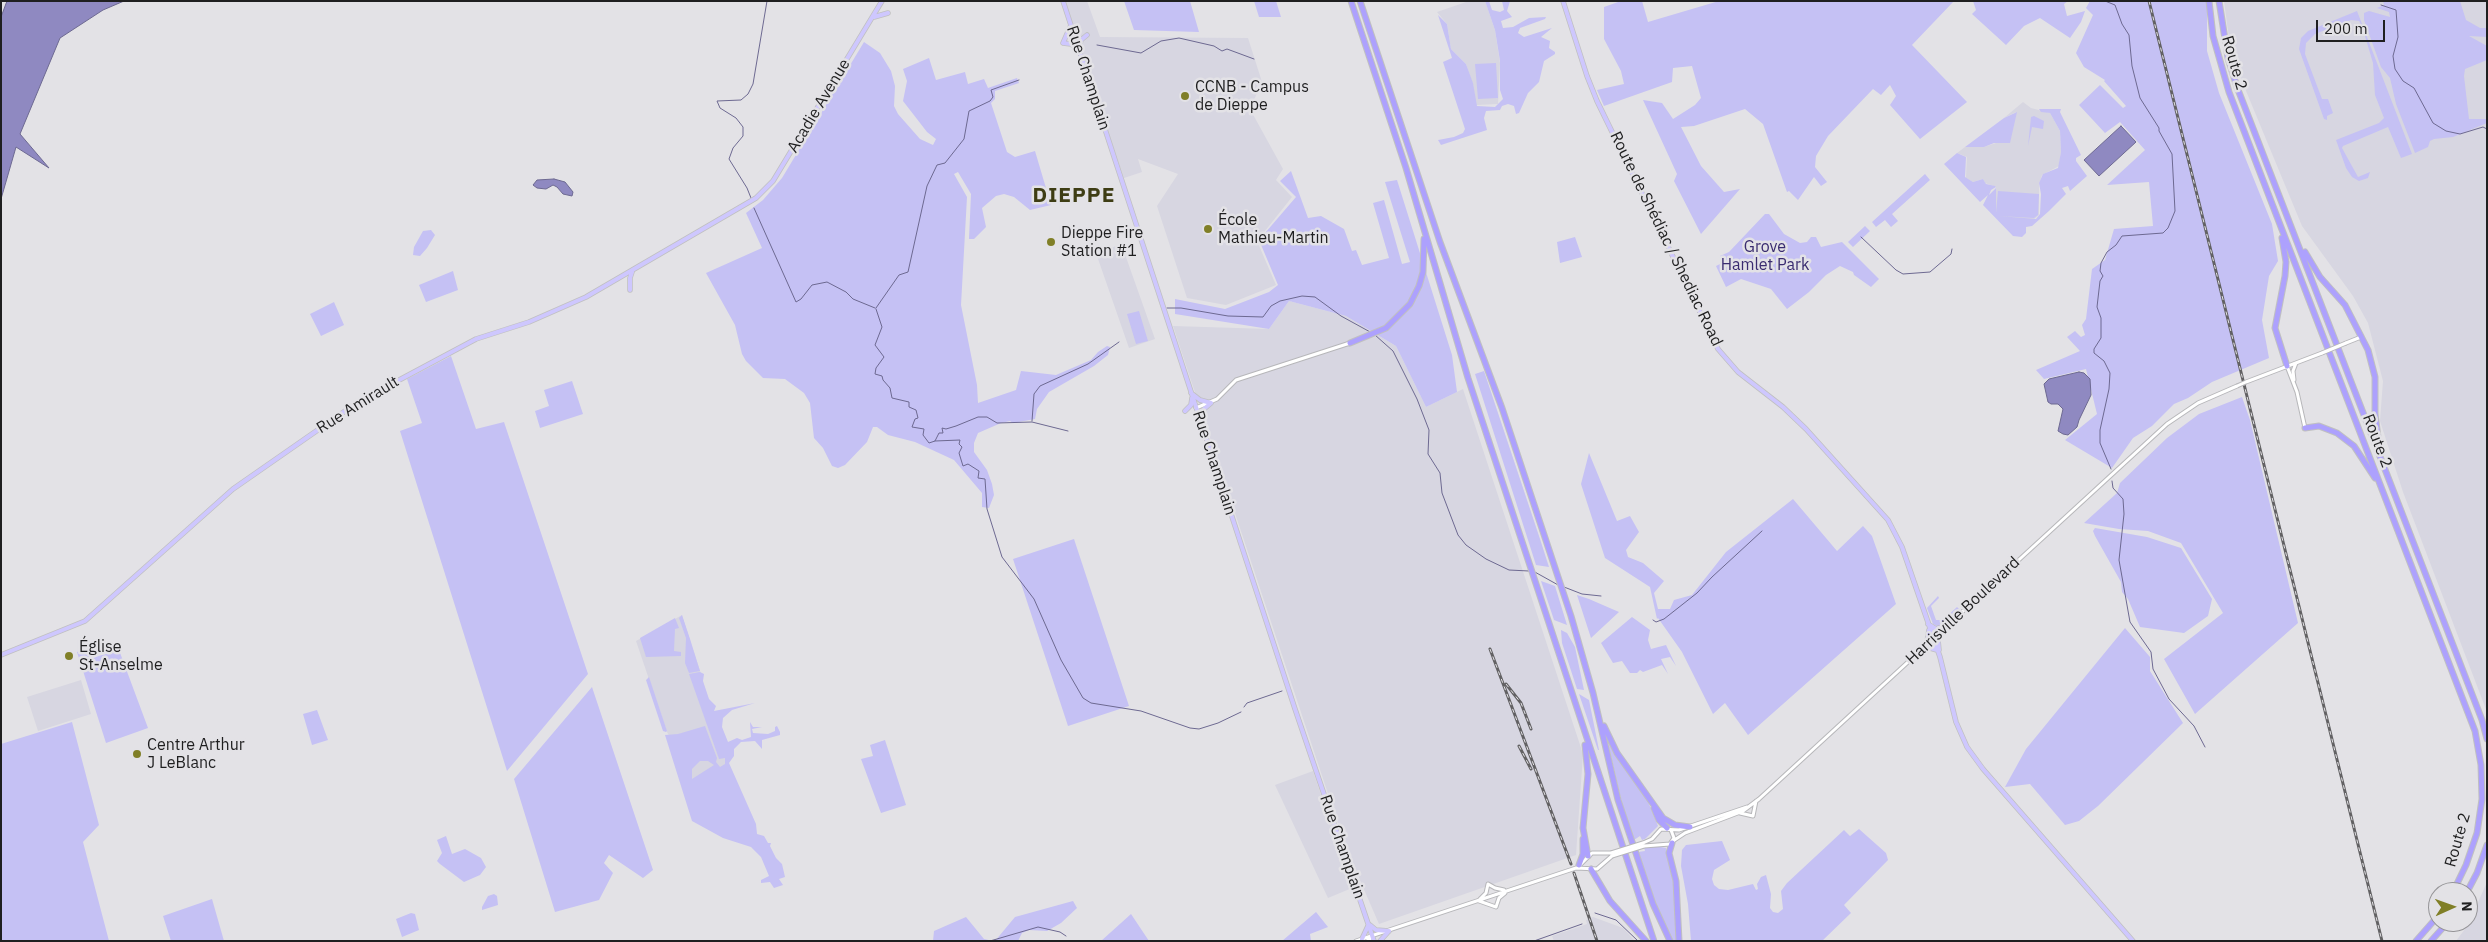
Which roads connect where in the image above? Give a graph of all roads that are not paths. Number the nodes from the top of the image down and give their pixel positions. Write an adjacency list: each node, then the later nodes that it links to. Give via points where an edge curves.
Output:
1 (882, 1): 9 (main road, Acadie Avenue)
2 (1063, 1): 10 (main road, Rue Champlain)
3 (1351, 1): 16 (highway)
4 (1360, 1): 38 (highway, via 1440,242 1521,465)
5 (1563, 1): 32 (main road, Route de Shédiac / Shediac Road, via 1597,101 1714,341 1732,366 1789,412 1882,512 1899,540)
6 (2209, 1): 15 (highway, Route 2, via 2213,36 2226,84)
7 (2219, 1): 14 (highway, Route 2, via 2228,58 2237,87)
8 (888, 13): 9 (main road)
9 (872, 18): 13 (main road, Acadie Avenue, via 773,181)
10 (1070, 23): 12 (main road, Rue Champlain); 12 (main road, via 1063,43)
11 (1087, 35): 12 (main road, via 1081,40)
12 (1079, 50): 24 (main road, Rue Champlain)
13 (748, 204): 17 (main road, Rue Amirault)
14 (2288, 217): 19 (highway, via 2308,258 2320,277 2345,304); 30 (highway, Route 2)
15 (2277, 218): 22 (highway, via 2286,262 2275,328); 31 (highway, Route 2)
16 (1422, 221): 20 (highway, via 1423,272 1410,304 1386,328); 39 (highway, via 1468,378)
17 (633, 271): 18 (main road, Rue Amirault); 18 (main road, via 630,290 625,281)
18 (616, 280): 36 (main road, Rue Amirault, via 529,322 476,340 358,402 233,489 85,621)
19 (2361, 338): 21 (main road, Harrisville Boulevard, bridge); 30 (highway, via 2373,363 2378,440)
20 (1350, 343): 25 (main road, via 1236,380)
21 (2296, 363): 22 (main road, Harrisville Boulevard); 23 (main road, via 2293,371)
22 (2288, 366): 23 (main road); 33 (main road, Harrisville Boulevard, bridge, via 2198,403 2170,422)
23 (2296, 388): 29 (main road)
24 (1191, 393): 25 (main road, via 1200,400); 26 (main road, Rue Champlain); 27 (main road, via 1192,403)
25 (1211, 402): 26 (main road); 28 (main road, via 1203,412)
26 (1196, 408): 28 (main road, Rue Champlain)
27 (1185, 411)
28 (1201, 425): 59 (main road, Rue Champlain)
29 (2305, 428): 31 (highway, via 2328,428 2354,446 2374,477)
30 (2392, 486): 40 (highway, Route 2)
31 (2393, 517): 55 (highway, Route 2, via 2478,742 2482,799 2477,833)
32 (1928, 623): 33 (main road, via 1936,629); 34 (main road, Route de Shédiac / Shediac Road); 35 (main road, via 1930,636)
33 (1948, 625): 34 (main road, Harrisville Boulevard); 37 (main road, via 1938,640)
34 (1934, 639): 35 (main road, Harrisville Boulevard); 37 (main road, Route de Shédiac / Shediac Road)
35 (1919, 652): 37 (main road, via 1934,648); 42 (main road, Harrisville Boulevard)
36 (1, 655)
37 (1940, 657): 70 (main road, Route de Shédiac / Shediac Road, via 1956,722 1972,756)
38 (1593, 693): 41 (highway, via 1613,746); 68 (highway, via 1618,800 1653,904)
39 (1571, 694): 46 (highway, via 1587,759); 67 (highway)
40 (2487, 739)
41 (1650, 800): 45 (highway, via 1668,822); 47 (highway, via 1659,820)
42 (1757, 800): 43 (main road); 44 (main road, via 1753,816)
43 (1748, 807): 44 (main road); 45 (main road)
44 (1736, 814): 48 (main road, via 1685,833)
45 (1690, 827): 47 (main road)
46 (1583, 828): 52 (highway); 53 (highway, via 1583,854)
47 (1668, 828): 48 (main road, via 1674,833); 49 (main road)
48 (1672, 842): 49 (main road, via 1667,845); 69 (highway, via 1669,853 1676,881)
49 (1643, 844): 51 (main road, bridge)
50 (2487, 845): 56 (highway, Route 2)
51 (1612, 855): 52 (main road, via 1595,853); 54 (main road, via 1599,868)
52 (1588, 856): 53 (main road); 54 (main road)
53 (1578, 866): 54 (main road); 57 (main road)
54 (1591, 869): 66 (highway, via 1610,900)
55 (2458, 882)
56 (2472, 882)
57 (1507, 891): 58 (main road); 58 (main road, via 1499,898 1496,907); 58 (main road, via 1488,884)
58 (1478, 901): 61 (main road)
59 (1369, 924): 61 (main road, via 1376,930); 62 (main road, Rue Champlain); 63 (main road)
60 (2428, 927): 71 (highway)
61 (1389, 931): 62 (main road); 65 (main road)
62 (1374, 939): 63 (main road)
63 (1364, 940): 64 (main road)
64 (1356, 941)
65 (1380, 941)
66 (1646, 941)
67 (1654, 941)
68 (1670, 941)
69 (1679, 941)
70 (2133, 941)
71 (2416, 941)

